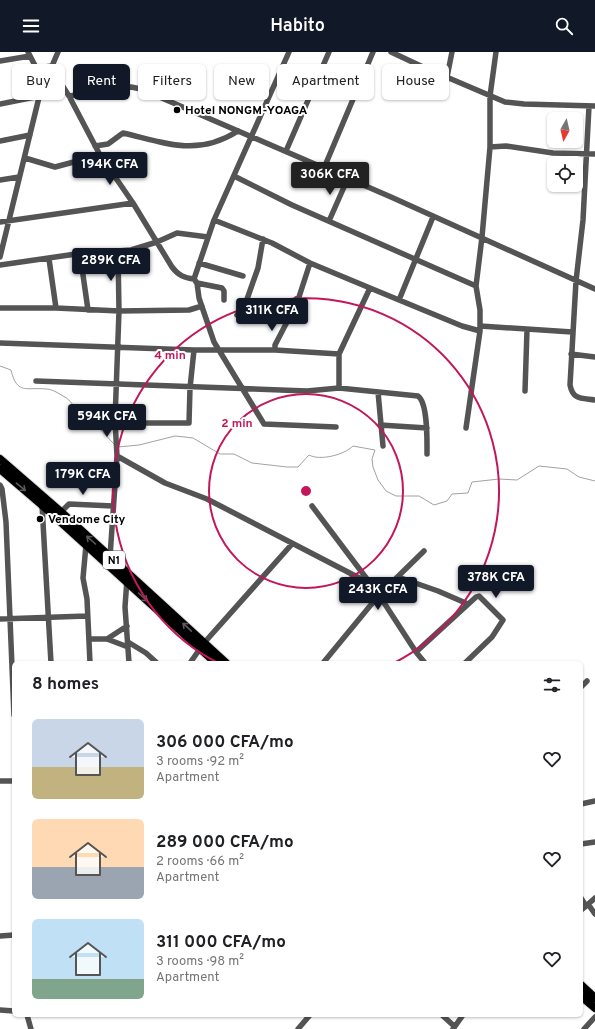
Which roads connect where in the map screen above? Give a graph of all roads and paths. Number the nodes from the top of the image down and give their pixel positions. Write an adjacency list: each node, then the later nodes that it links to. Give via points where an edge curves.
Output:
1 (58, 52): 11 (street)
2 (289, 52): 12 (street)
3 (329, 52): 13 (street)
4 (373, 52): 37 (street)
5 (391, 52): 14 (street)
6 (452, 52): 15 (street)
7 (496, 52): 20 (street)
8 (29, 54): 9 (street); 10 (street)
9 (0, 60)
10 (35, 64)
11 (53, 64)
12 (284, 64)
13 (324, 64)
14 (418, 64)
15 (449, 67)
16 (449, 78): 20 (street)
17 (277, 80): 28 (street)
18 (65, 90): 19 (street)
19 (69, 96): 26 (street, via 138,88); 30 (street)
20 (490, 96): 25 (street, via 513,104); 31 (street)
21 (20, 100): 24 (street)
22 (39, 100): 27 (street)
23 (308, 100): 32 (street)
24 (0, 104)
25 (592, 106): 33 (street)
26 (238, 131): 28 (street); 30 (street, via 219,142 180,146 123,133 108,144)
27 (30, 135): 29 (street); 36 (street)
28 (253, 137): 32 (street); 38 (street)
29 (0, 141)
30 (95, 146): 35 (street)
31 (490, 148): 33 (street, via 506,146 553,153); 49 (street)
32 (286, 151): 37 (street)
33 (587, 153): 34 (street); 62 (street)
34 (595, 154)
35 (100, 155): 36 (street, via 54,167); 42 (street)
36 (25, 158): 39 (street)
37 (324, 168): 40 (street)
38 (234, 176): 44 (street); 46 (street)
39 (19, 177): 41 (street); 45 (street)
40 (348, 178): 43 (street); 46 (street)
41 (0, 180)
42 (133, 203): 45 (street); 51 (street)
43 (433, 216): 49 (street); 56 (street)
44 (214, 220): 48 (street); 50 (street)
45 (9, 221): 47 (street); 54 (street)
46 (329, 221): 56 (street)
47 (0, 222)
48 (208, 237): 51 (street, via 177,233); 57 (street)
49 (482, 237): 62 (street); 63 (street)
50 (263, 239): 58 (street); 68 (street, via 258,268)
51 (157, 242): 52 (street); 61 (street, via 177,273)
52 (118, 252): 53 (street); 73 (street)
53 (80, 254): 55 (street); 72 (street)
54 (0, 257)
55 (49, 259): 59 (street); 71 (street)
56 (416, 261): 63 (street); 67 (street)
57 (199, 263): 60 (street); 61 (street)
58 (310, 263): 64 (street); 75 (street)
59 (0, 265)
60 (242, 276)
61 (195, 281): 66 (street, via 222,288); 69 (street)
62 (576, 281): 65 (street); 78 (street)
63 (476, 286): 76 (street)
64 (370, 288): 67 (street); 84 (street)
65 (595, 289)
66 (224, 300)
67 (399, 300): 76 (street, via 462,326)
68 (246, 302): 74 (street); 75 (street)
69 (202, 306): 73 (street, via 189,310); 82 (street)
70 (0, 308): 71 (street)
71 (56, 308): 72 (street)
72 (88, 310): 73 (street)
73 (119, 311): 80 (street)
74 (237, 316)
75 (288, 320): 83 (street)
76 (480, 328): 77 (street); 99 (street)
77 (527, 330): 78 (street); 92 (street)
78 (572, 332): 85 (street)
79 (0, 343): 80 (street)
80 (118, 347): 81 (street); 88 (street)
81 (194, 350): 82 (street); 89 (street)
82 (218, 350): 83 (street); 91 (street)
83 (275, 350): 84 (street)
84 (339, 354): 90 (street)
85 (571, 354): 86 (street); 94 (street, via 572,394 579,398)
86 (595, 357)
87 (36, 381): 88 (street)
88 (116, 385): 89 (street); 95 (street)
89 (190, 388): 91 (street); 95 (street, via 189,423)
90 (339, 388): 91 (street, via 307,391); 93 (street)
91 (242, 389): 97 (street, via 264,424)
92 (525, 391)
93 (378, 392): 96 (street); 98 (street, via 420,397)
94 (595, 400)
95 (114, 420): 102 (street)
96 (380, 425): 98 (street); 100 (street)
97 (336, 427)
98 (426, 428): 101 (street)
99 (466, 428)
100 (383, 446)
101 (427, 454)
102 (117, 456): 107 (street); 110 (street, via 165,483 207,499)
103 (0, 459): 109 (highway, N1)
104 (0, 469): 106 (highway, N1, one-way to 106)
105 (0, 485): 121 (street, via 6,522)
106 (42, 505): 111 (highway, N1); 119 (street)
107 (114, 506): 109 (street, via 69,504); 113 (street)
108 (312, 506): 116 (street)
109 (61, 512): 113 (highway, N1, one-way to 109)
110 (292, 544): 116 (street); 127 (street)
111 (86, 545): 115 (highway, N1); 120 (street, via 83,573)
112 (424, 551): 114 (street)
113 (110, 557): 115 (highway, N1)
114 (398, 576): 117 (street); 118 (street)
115 (127, 578): 123 (street); 127 (highway, N1)
116 (369, 583): 117 (street)
117 (379, 595): 128 (street); 137 (street)
118 (468, 604): 128 (street); 139 (street, via 476,597 483,598 503,620 492,637)
119 (48, 616): 120 (street); 121 (street); 130 (street)
120 (87, 616): 124 (street)
121 (11, 618): 122 (street); 129 (street)
122 (0, 620)
123 (127, 626): 125 (street); 126 (street)
124 (89, 639): 125 (street); 131 (street)
125 (107, 639): 126 (street)
126 (128, 645): 132 (street); 133 (street, via 146,653)
127 (202, 646): 134 (street); 135 (highway, N1); 136 (highway, N1)
128 (416, 652): 138 (street)
129 (12, 661)
130 (51, 661)
131 (90, 661)
132 (129, 661)
133 (155, 661)
134 (191, 661)
135 (214, 661)
136 (223, 661)
137 (325, 661)
138 (423, 661)
139 (466, 661)
140 (587, 681): 141 (street)
141 (583, 685)
142 (0, 781): 143 (street)
143 (12, 781)
144 (595, 801): 145 (street)
145 (583, 804)
146 (595, 842): 147 (street)
147 (583, 844)
148 (595, 898): 149 (street)
149 (585, 907): 150 (street)
150 (595, 914)
151 (12, 935): 152 (street)
152 (0, 936)
153 (583, 987): 155 (highway)
154 (583, 998): 156 (highway)
155 (595, 998)
156 (595, 1008)
157 (0, 1010): 158 (street)
158 (12, 1011)
159 (27, 1017): 165 (street)
160 (308, 1017): 166 (street)
161 (444, 1017): 164 (street)
162 (461, 1017): 164 (street)
163 (595, 1017): 167 (street)
164 (453, 1028)
165 (30, 1029)
166 (298, 1029)
167 (584, 1029)

